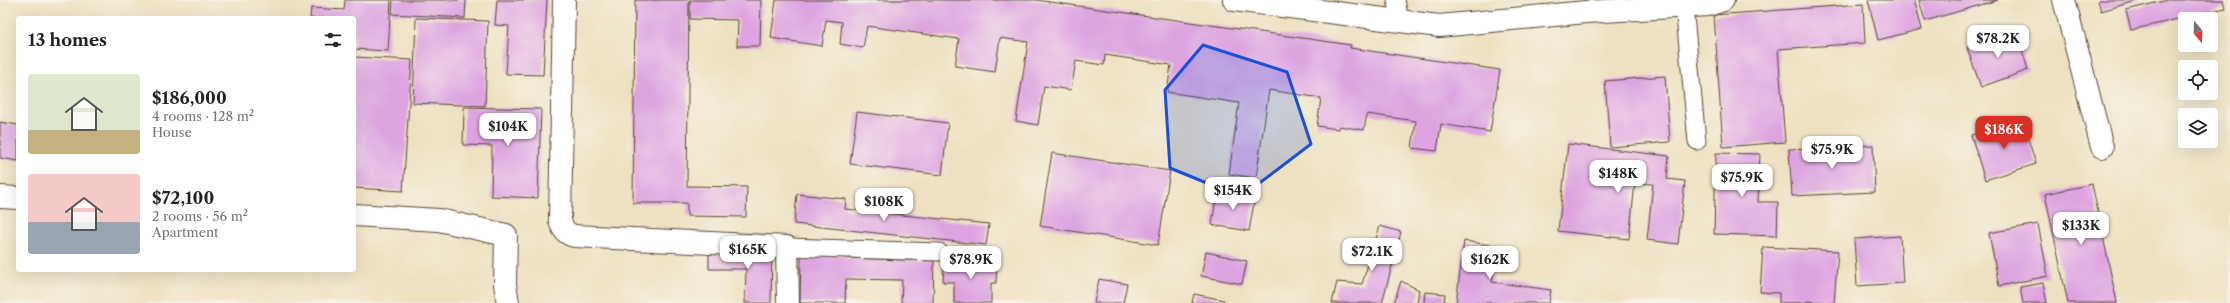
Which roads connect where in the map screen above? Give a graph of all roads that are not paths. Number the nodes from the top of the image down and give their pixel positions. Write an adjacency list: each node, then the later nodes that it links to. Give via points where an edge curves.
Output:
1 (564, 0): 13 (street, via 560,221 568,234)
2 (1234, 0): 7 (street)
3 (1396, 0): 7 (lane)
4 (1723, 0): 6 (street, via 1708,5)
5 (2064, 0): 9 (street)
6 (1684, 6): 7 (street, via 1439,26); 8 (lane)
7 (1400, 21)
8 (1697, 141)
9 (2102, 147)
10 (0, 197): 11 (street)
11 (16, 198)
12 (356, 216): 15 (street, via 439,220 506,235 505,284)
13 (787, 246): 14 (lane); 16 (street)
14 (939, 252)
15 (508, 303)
16 (788, 303)

